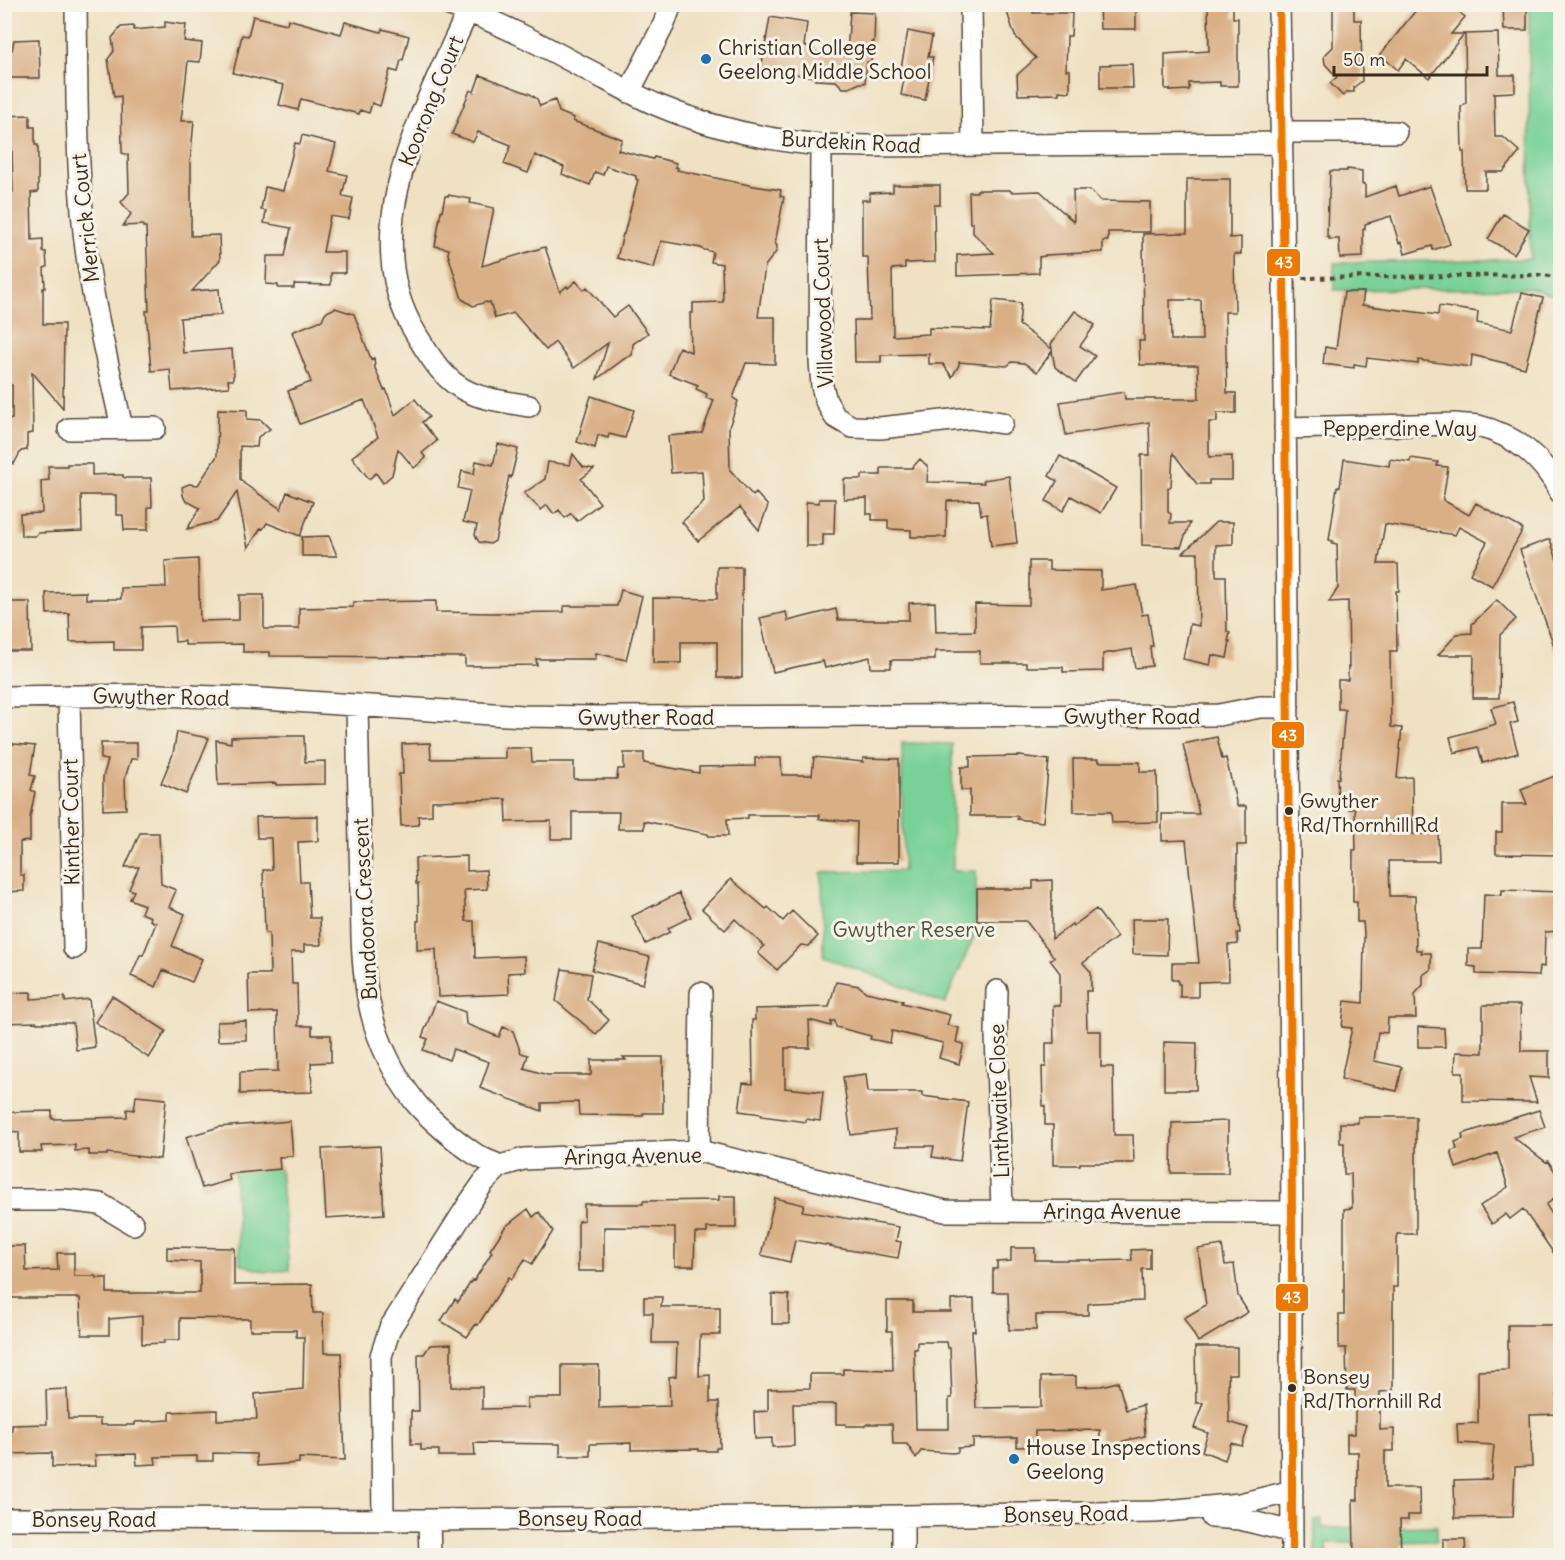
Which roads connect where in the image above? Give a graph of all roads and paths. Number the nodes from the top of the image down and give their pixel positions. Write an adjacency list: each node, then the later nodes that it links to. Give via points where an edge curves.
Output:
1 (76, 4): 16 (street, Merrick Court, via 78,176 84,234)
2 (447, 4): 6 (street, Burdekin Road)
3 (670, 4): 7 (street, via 664,24)
4 (971, 4): 11 (street)
5 (1279, 4): 9 (street)
6 (468, 11): 7 (street, Burdekin Road, via 549,48); 14 (street, Koorong Court, via 405,158 391,229 394,280 413,330 452,382 470,393)
7 (629, 92): 10 (street, Burdekin Road, via 709,124)
8 (1396, 132): 9 (street, Burdekin Road)
9 (1282, 138): 11 (street, Burdekin Road); 13 (street)
10 (821, 145): 11 (street, Burdekin Road); 15 (street, Villawood Court, via 820,361 826,401 835,417 852,427 880,428 970,418)
11 (973, 145)
12 (1560, 277): 13 (path)
13 (1284, 279): 18 (street)
14 (529, 406)
15 (1002, 423)
16 (122, 428): 17 (street); 19 (street)
17 (155, 428)
18 (1286, 428): 20 (street, Pepperdine Way, via 1477,426 1515,441 1530,452 1553,476); 24 (street)
19 (69, 429)
20 (1560, 492)
21 (69, 696): 22 (street, Gwyther Road); 23 (street, Gwyther Road, via 225,697); 25 (street, Kinther Court)
22 (4, 697)
23 (357, 705): 24 (street, Gwyther Road, via 596,717 1219,715 1260,707); 29 (street, Bundoora Crescent, via 362,937 371,1012 384,1050 416,1103 476,1155)
24 (1288, 708): 32 (street)
25 (74, 948)
26 (998, 991): 31 (street, Linthwaite Close)
27 (701, 993): 28 (street)
28 (699, 1151): 29 (street, Aringa Avenue, via 524,1159); 31 (street, Aringa Avenue, via 945,1211)
29 (500, 1166): 38 (street, via 470,1202 390,1328 381,1356)
30 (4, 1200): 33 (street, via 100,1204)
31 (1002, 1210): 32 (street, Aringa Avenue)
32 (1292, 1212): 34 (street)
33 (133, 1224)
34 (1292, 1491): 35 (street, Bonsey Road, via 1240,1504); 40 (street)
35 (1155, 1512): 36 (street, Bonsey Road); 40 (street, Bonsey Road, via 1240,1519)
36 (903, 1516): 39 (street, Bonsey Road); 42 (street)
37 (4, 1519): 38 (street, Bonsey Road)
38 (383, 1519): 39 (street, Bonsey Road)
39 (429, 1520): 41 (street)
40 (1292, 1532): 43 (street)
41 (430, 1556)
42 (903, 1556)
43 (1292, 1556)

